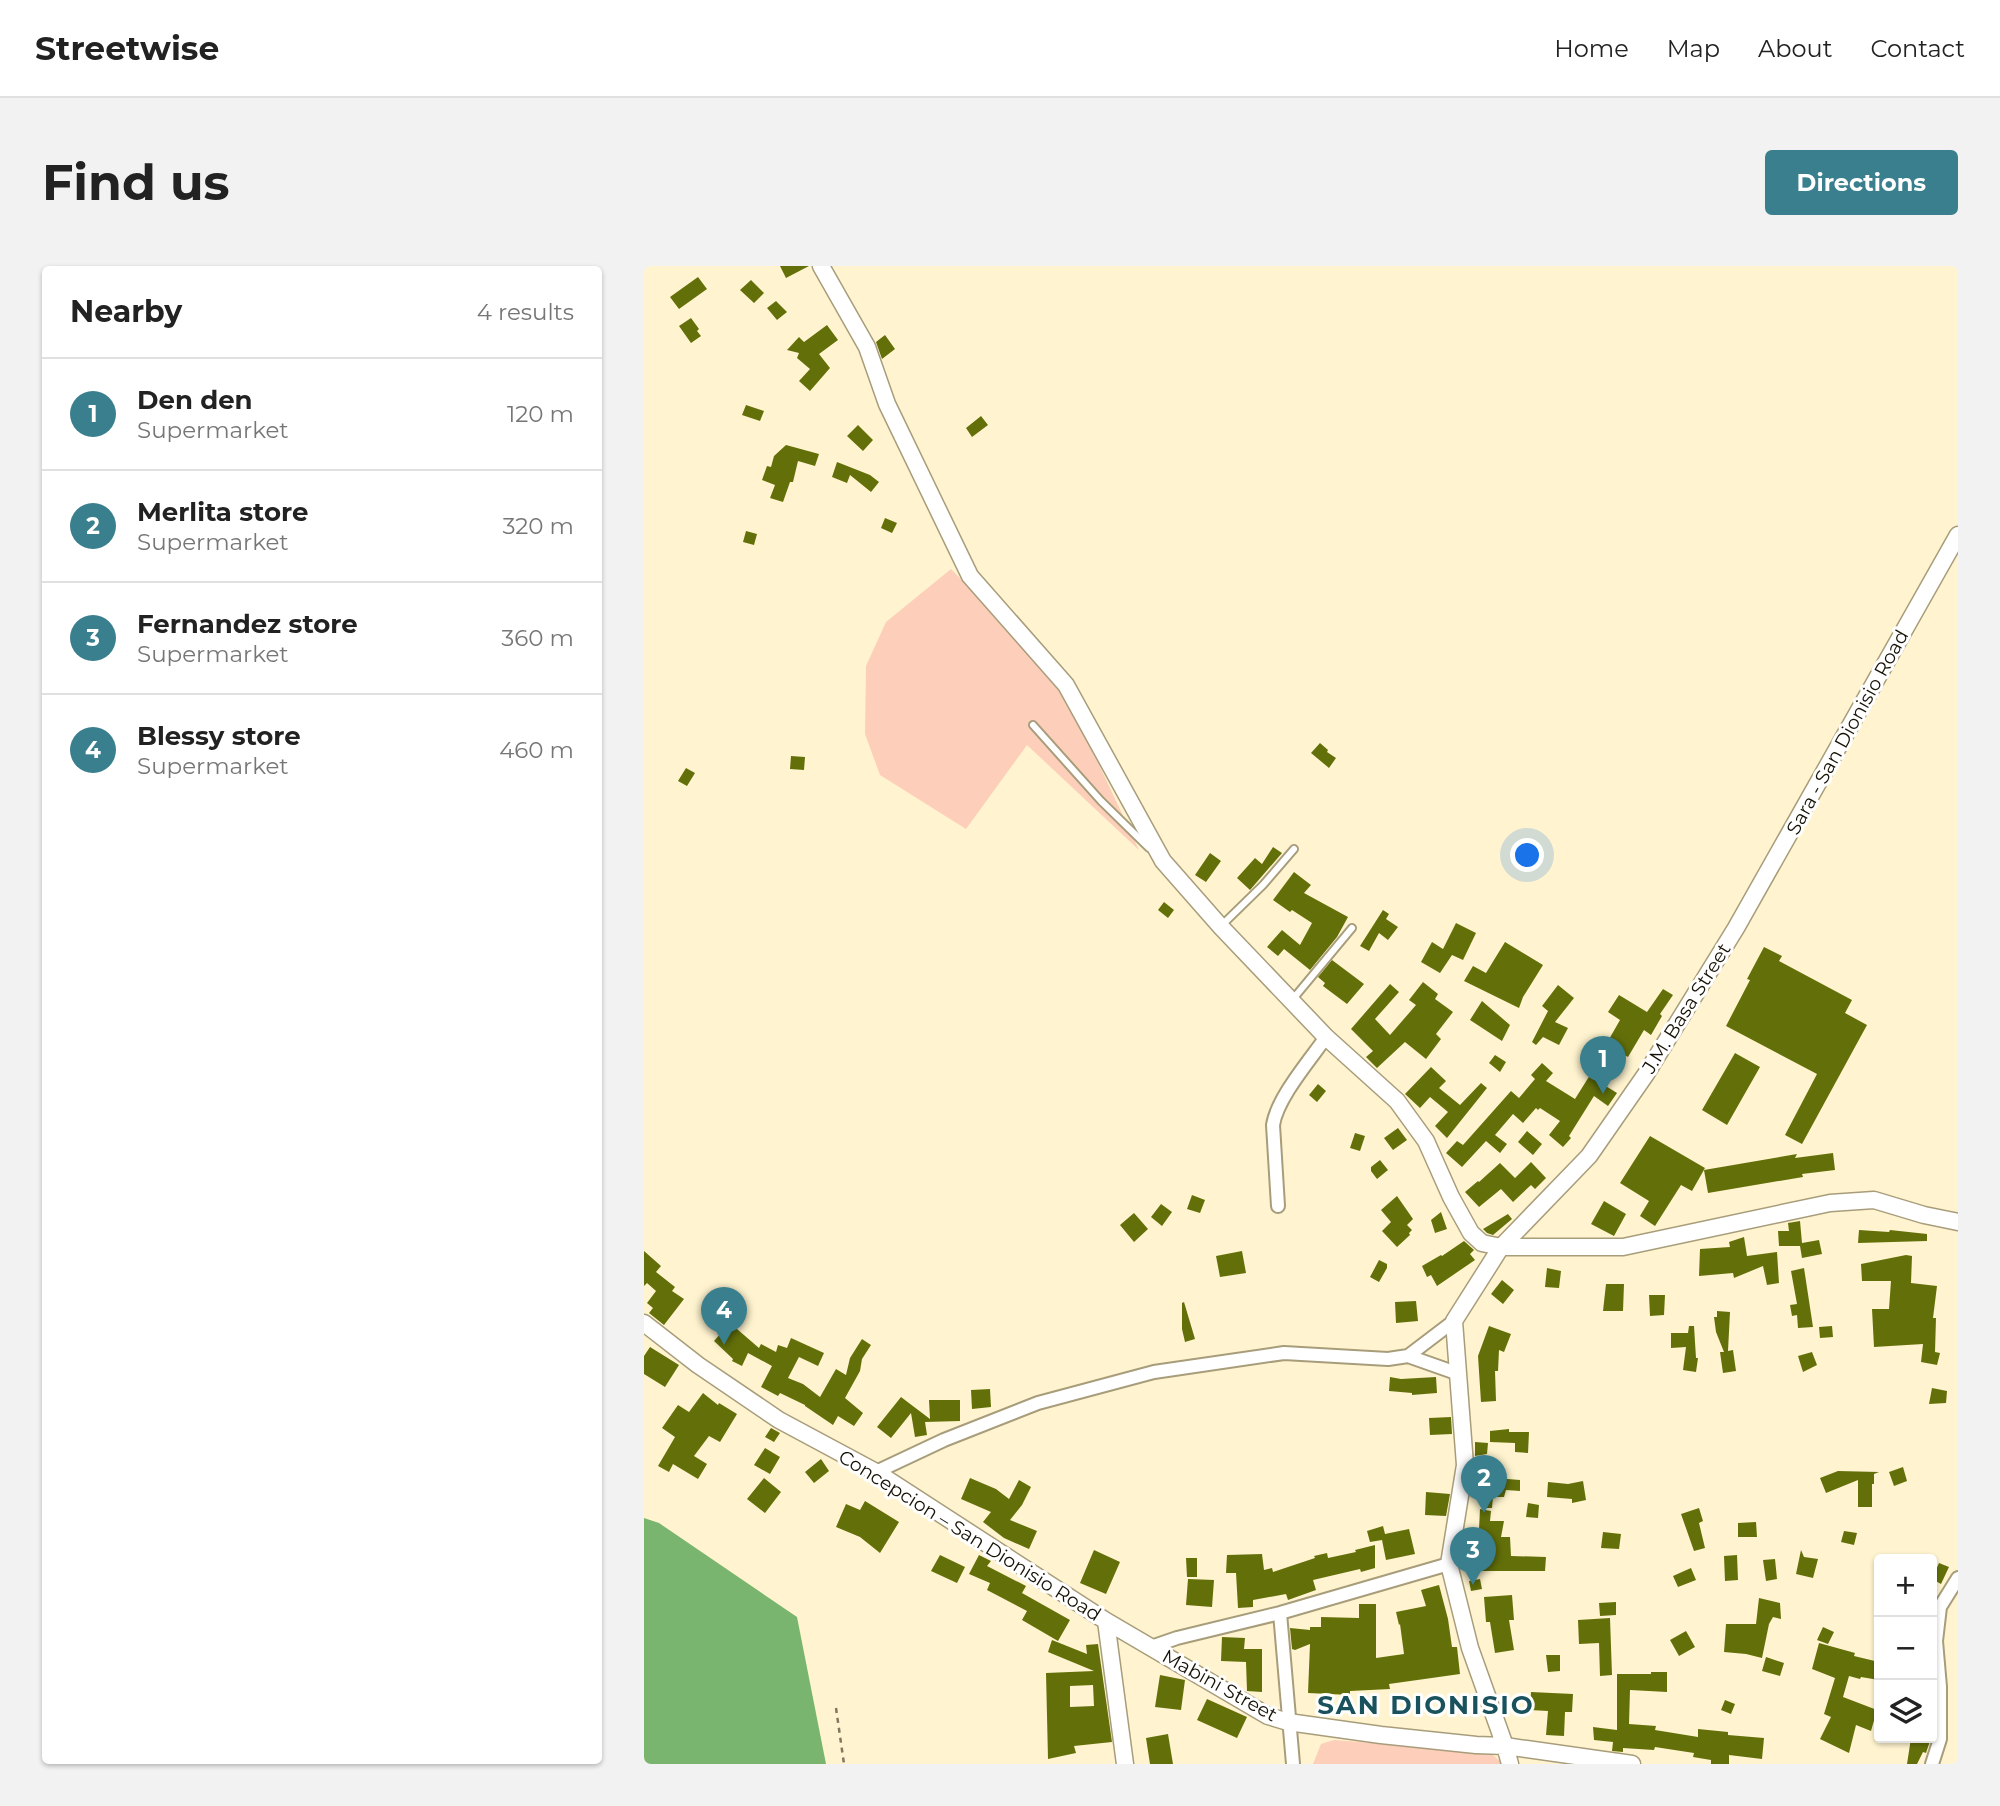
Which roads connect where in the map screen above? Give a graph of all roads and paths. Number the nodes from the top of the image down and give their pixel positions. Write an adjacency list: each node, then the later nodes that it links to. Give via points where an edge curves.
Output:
1 (821, 266): 5 (main road, via 867,347 887,404 970,576 1066,685)
2 (1958, 535): 8 (main road, Sara - San Dionisio Road)
3 (1033, 725): 5 (lane)
4 (1294, 849): 6 (lane)
5 (1163, 861): 6 (main road)
6 (1220, 927): 9 (main road)
7 (1352, 928): 9 (lane)
8 (1736, 928): 13 (main road, J.M. Basa Street, via 1646,1074 1588,1156)
9 (1292, 1000): 10 (main road)
10 (1326, 1037): 11 (street, via 1274,1114); 13 (main road, via 1397,1101 1426,1140 1471,1233 1482,1243)
11 (1278, 1206)
12 (1958, 1222): 13 (main road, via 1874,1200 1852,1201 1623,1247)
13 (1501, 1247): 14 (main road)
14 (1454, 1321): 16 (street); 17 (main road)
15 (644, 1323): 18 (main road, Concepcion – San Dionisio Road, via 779,1420)
16 (1408, 1356): 17 (street); 18 (street, via 1284,1353 1154,1372 1038,1403)
17 (1459, 1374): 19 (main road, via 1465,1465)
18 (876, 1472): 22 (main road, Concepcion – San Dionisio Road)
19 (1449, 1564): 21 (street); 26 (main road, via 1469,1648)
20 (1958, 1578): 32 (street, via 1940,1607 1936,1641 1940,1739)
21 (1280, 1613): 23 (street); 25 (street)
22 (1106, 1621): 23 (main road, Mabini Street); 28 (main road, Concepcion – San Dionisio Road)
23 (1150, 1647): 25 (main road, Mabini Street, via 1268,1716)
24 (836, 1709): 27 (path)
25 (1288, 1722): 26 (main road, Mabini Street); 29 (street)
26 (1506, 1746): 30 (main road); 31 (main road, Mabini Street)
27 (844, 1764)
28 (1125, 1764)
29 (1293, 1764)
30 (1510, 1764)
31 (1632, 1764)
32 (1932, 1764)

